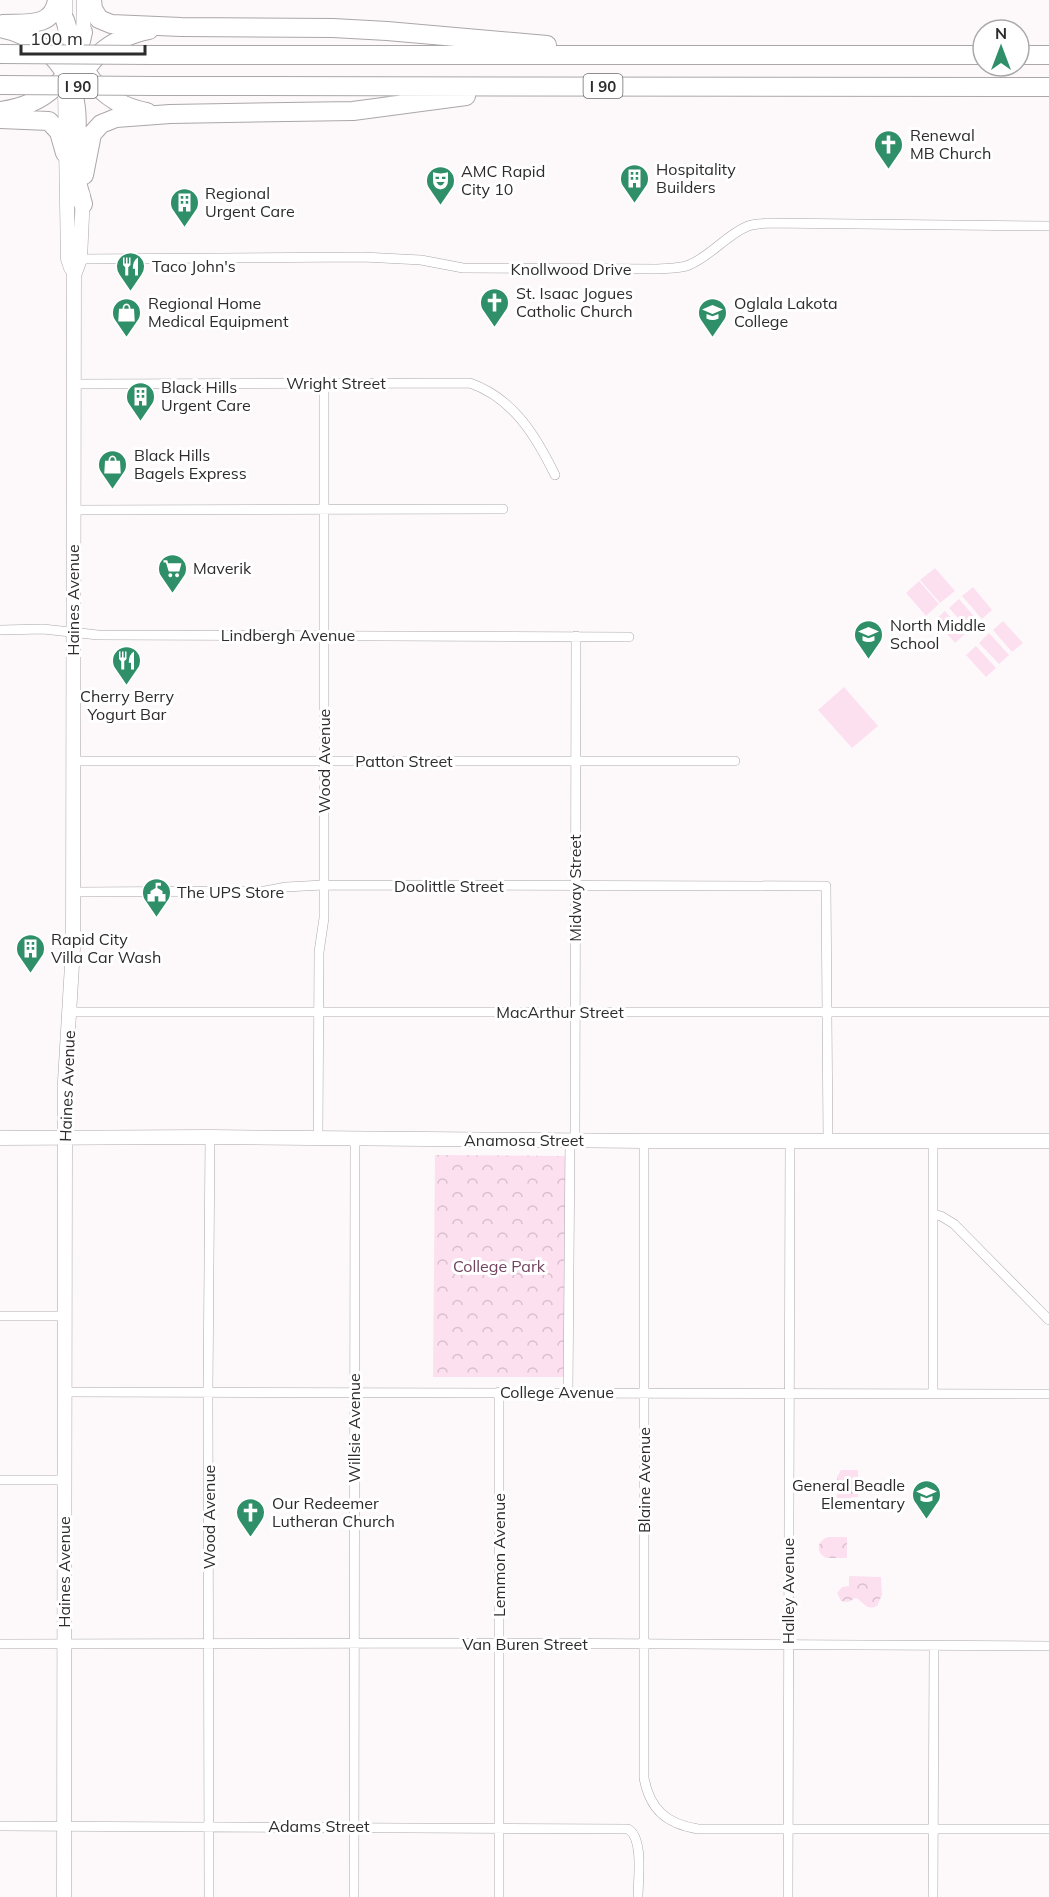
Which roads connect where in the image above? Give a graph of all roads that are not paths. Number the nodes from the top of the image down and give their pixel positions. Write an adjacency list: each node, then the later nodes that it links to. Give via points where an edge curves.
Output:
1 (57, 0): 6 (highway, via 53,15 42,21)
2 (65, 0): 5 (main road)
3 (84, 0): 8 (main road)
4 (92, 0): 7 (highway, via 96,14 104,22)
5 (65, 20): 14 (highway)
6 (0, 26): 14 (highway, via 33,40)
7 (181, 27): 10 (highway, via 366,29); 14 (highway, via 148,30 119,39)
8 (83, 32): 14 (highway)
9 (0, 54): 10 (highway, I 90, bridge)
10 (662, 55): 11 (highway, I 90)
11 (971, 55)
12 (1031, 55): 13 (highway)
13 (1049, 55)
14 (75, 72): 18 (highway, via 28,104); 19 (highway, via 114,99 144,112); 20 (highway); 23 (main road); 24 (highway, via 76,174)
15 (0, 85): 16 (highway, I 90, bridge)
16 (526, 86): 17 (highway, I 90); 19 (highway, via 502,94 352,111)
17 (1049, 87)
18 (0, 111)
19 (170, 114): 23 (highway, via 116,118 101,124 89,142)
20 (65, 115): 22 (main road)
21 (0, 119): 22 (highway, via 49,121 58,132)
22 (65, 153): 26 (main road)
23 (84, 175): 24 (main road)
24 (83, 204): 26 (main road)
25 (1049, 226): 26 (street, Knollwood Drive, via 767,223 750,225 688,265 657,269 463,268 421,260 363,257)
26 (74, 259): 27 (main road, Haines Avenue)
27 (73, 384): 28 (street, Wright Street); 32 (main road, Haines Avenue)
28 (324, 384): 29 (street, Wright Street, via 457,382 482,387 520,418); 30 (street, Wood Avenue)
29 (555, 475)
30 (324, 509): 31 (street); 32 (street); 35 (street, Wood Avenue)
31 (502, 509)
32 (73, 510): 34 (main road, Haines Avenue)
33 (0, 630): 34 (street, Lindbergh Avenue)
34 (73, 633): 35 (street, Lindbergh Avenue); 38 (main road, Haines Avenue)
35 (324, 635): 36 (street, Lindbergh Avenue); 39 (street, Wood Avenue)
36 (576, 636): 37 (street, Lindbergh Avenue); 40 (street, Midway Street)
37 (629, 637)
38 (73, 761): 39 (street, Patton Street); 44 (main road, Haines Avenue)
39 (324, 761): 40 (street, Patton Street); 42 (street, Wood Avenue)
40 (575, 761): 41 (street, Patton Street); 43 (street, Midway Street)
41 (735, 761)
42 (323, 885): 43 (street, Doolittle Street); 44 (street, Doolittle Street, via 265,891); 46 (street, Wood Avenue)
43 (575, 886): 47 (street, Midway Street); 48 (street, Doolittle Street, via 826,886)
44 (73, 892): 45 (main road, Haines Avenue)
45 (70, 1012): 46 (street, MacArthur Street); 52 (main road, Haines Avenue)
46 (318, 1012): 47 (street, MacArthur Street); 53 (street, Wood Avenue)
47 (576, 1012): 48 (street, MacArthur Street); 55 (street, Midway Street)
48 (827, 1012): 49 (street, MacArthur Street); 58 (street)
49 (1049, 1012)
50 (210, 1137): 52 (main road, Anamosa Street); 53 (main road, Anamosa Street); 66 (street, Wood Avenue)
51 (0, 1138): 52 (main road, Anamosa Street)
52 (65, 1138): 63 (main road, Haines Avenue)
53 (318, 1139): 54 (main road, Anamosa Street)
54 (355, 1139): 55 (main road, Anamosa Street); 67 (street, Willsie Avenue)
55 (572, 1140): 56 (main road, Anamosa Street); 69 (street, Midway Street)
56 (644, 1141): 57 (main road, Anamosa Street); 71 (street, Blaine Avenue)
57 (790, 1141): 58 (main road, Anamosa Street); 70 (street, Halley Avenue)
58 (828, 1141): 59 (main road, Anamosa Street)
59 (933, 1141): 60 (main road, Anamosa Street); 61 (street)
60 (1049, 1142)
61 (933, 1214): 64 (street, via 954,1224); 72 (street)
62 (0, 1316): 63 (street)
63 (65, 1316): 65 (main road, Haines Avenue)
64 (1049, 1320)
65 (65, 1392): 66 (street, College Avenue); 75 (main road, Haines Avenue)
66 (208, 1392): 67 (street, College Avenue); 76 (street, Wood Avenue)
67 (354, 1392): 68 (street, College Avenue); 80 (street, Willsie Avenue)
68 (499, 1392): 69 (street, College Avenue); 77 (street, Lemmon Avenue)
69 (568, 1392): 71 (street, College Avenue)
70 (789, 1392): 71 (street, College Avenue); 72 (street, College Avenue); 82 (street, Halley Avenue)
71 (644, 1393): 81 (street, Blaine Avenue)
72 (933, 1393): 73 (street, College Avenue)
73 (1049, 1394)
74 (0, 1480): 75 (street)
75 (64, 1480): 79 (main road, Haines Avenue)
76 (209, 1643): 79 (street, Van Buren Street); 80 (street, Van Buren Street); 87 (street, Wood Avenue)
77 (498, 1643): 80 (street, Van Buren Street); 81 (street, Van Buren Street); 89 (street, Lemmon Avenue)
78 (0, 1644): 79 (street, Van Buren Street)
79 (64, 1644): 86 (main road, Haines Avenue)
80 (354, 1644): 88 (street, Willsie Avenue)
81 (643, 1644): 82 (street, Van Buren Street); 91 (street, Blaine Avenue, via 644,1778 662,1815 680,1825 698,1828)
82 (788, 1644): 83 (street, Van Buren Street); 91 (street, Halley Avenue)
83 (934, 1646): 84 (street, Van Buren Street); 90 (street)
84 (1049, 1646)
85 (0, 1826): 86 (street, Adams Street)
86 (64, 1826): 87 (street, Adams Street); 93 (main road, Haines Avenue)
87 (210, 1826): 88 (street, Adams Street); 94 (street, Wood Avenue)
88 (354, 1826): 89 (street, Adams Street); 95 (street, Willsie Avenue)
89 (499, 1828): 96 (street, Lemmon Avenue); 97 (street, Adams Street, via 633,1831 638,1849)
90 (933, 1828): 91 (street); 92 (street); 99 (street)
91 (788, 1829): 98 (street, Halley Avenue)
92 (1049, 1829)
93 (64, 1897)
94 (209, 1897)
95 (354, 1897)
96 (498, 1897)
97 (638, 1897)
98 (788, 1897)
99 (933, 1897)

